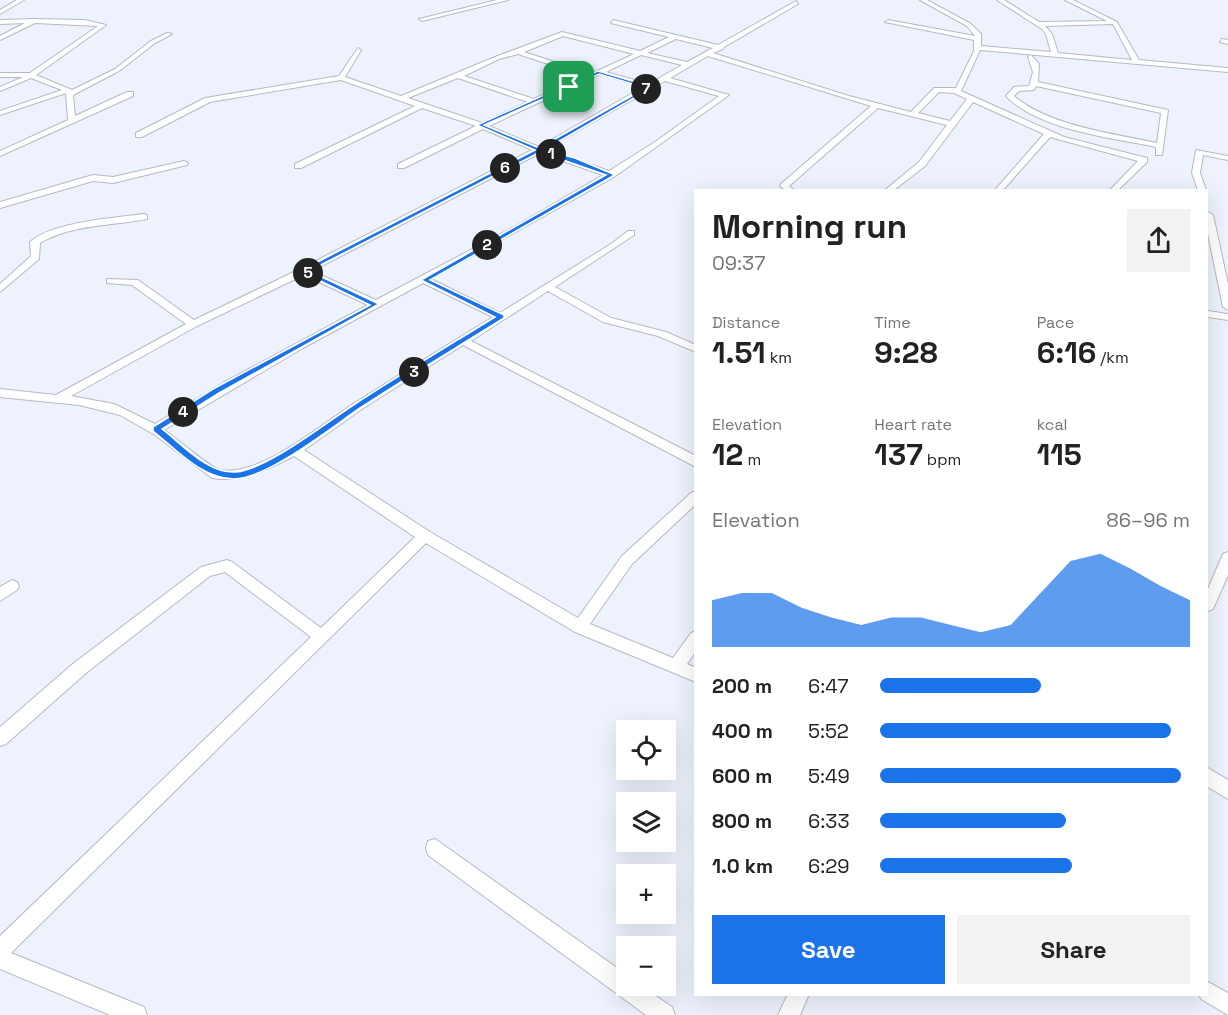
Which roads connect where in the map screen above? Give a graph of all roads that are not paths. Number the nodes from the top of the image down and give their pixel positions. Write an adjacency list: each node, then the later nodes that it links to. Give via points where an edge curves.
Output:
1 (21, 0): 8 (street)
2 (505, 0): 9 (street)
3 (780, 0): 7 (street)
4 (923, 0): 19 (street, via 975,29)
5 (1000, 0): 15 (street)
6 (1068, 0): 14 (street)
7 (799, 2): 20 (street)
8 (0, 12)
9 (422, 19)
10 (34, 21): 11 (street); 18 (street); 34 (street, via 103,25)
11 (0, 22)
12 (613, 22): 17 (street)
13 (888, 22): 19 (street)
14 (1115, 23): 15 (street); 29 (street)
15 (1038, 24): 27 (street, via 1049,34)
16 (169, 34): 42 (street, via 117,70)
17 (677, 36): 20 (street); 25 (street)
18 (0, 38)
19 (978, 39): 21 (street)
20 (721, 48): 26 (street)
21 (977, 48): 23 (street); 41 (street)
22 (358, 50): 36 (street)
23 (1012, 51): 27 (street); 28 (street)
24 (518, 52): 25 (street, via 561,34); 32 (street); 35 (street)
25 (640, 54): 30 (street); 32 (street)
26 (708, 54): 30 (street); 48 (street, via 747,69)
27 (1055, 54): 28 (street); 29 (street)
28 (1032, 57): 38 (street, via 1037,72)
29 (1137, 62): 31 (street)
30 (690, 65): 37 (street)
31 (1227, 71)
32 (595, 74): 39 (street); 46 (street)
33 (0, 75): 34 (street)
34 (29, 75): 40 (street); 42 (street)
35 (458, 76): 44 (street); 46 (street)
36 (341, 78): 44 (street); 55 (street, via 208,100)
37 (664, 79): 39 (street); 64 (street, via 725,95)
38 (1034, 83): 56 (street, via 1165,112); 56 (street, via 1010,96 1022,107 1046,118)
39 (650, 87): 57 (street)
40 (0, 89)
41 (955, 91): 45 (street); 50 (street, via 937,90)
42 (69, 92): 49 (street); 51 (street)
43 (130, 94): 51 (street)
44 (402, 98): 47 (street)
45 (970, 100): 52 (street); 54 (street)
46 (536, 102): 53 (street)
47 (422, 105): 53 (street); 62 (street)
48 (877, 105): 50 (street); 65 (street, via 784,186)
49 (0, 113)
50 (913, 114): 52 (street)
51 (72, 122): 58 (street)
52 (953, 124): 66 (street, via 922,164)
53 (480, 125): 57 (street); 63 (street)
54 (1048, 134): 67 (street); 68 (street, via 1144,159)
55 (139, 135)
56 (1160, 146): 59 (street)
57 (539, 150): 64 (street); 74 (street)
58 (0, 154)
59 (1158, 155)
60 (1228, 158): 69 (street, via 1199,152 1196,173)
61 (184, 163): 70 (street, via 113,180 93,178)
62 (298, 166)
63 (401, 166)
64 (611, 175): 75 (street)
65 (788, 189)
66 (890, 189)
67 (1000, 189)
68 (1115, 189)
69 (1202, 189)
70 (0, 205)
71 (1208, 215): 80 (street)
72 (144, 217): 78 (street, via 112,220 45,236 35,242 36,256)
73 (631, 232): 77 (street)
74 (304, 271): 79 (street); 84 (street)
75 (424, 280): 79 (street); 82 (street)
76 (111, 281): 84 (street, via 134,282)
77 (548, 287): 82 (street); 86 (street, via 607,320 663,334)
78 (0, 289)
79 (375, 304): 89 (street, via 216,391)
80 (1228, 307)
81 (1208, 314): 83 (street)
82 (501, 316): 85 (street)
83 (1228, 317)
84 (193, 324): 88 (street)
85 (463, 341): 90 (street); 91 (street)
86 (694, 348)
87 (0, 393): 88 (street)
88 (56, 400): 89 (street, via 104,406)
89 (156, 429): 90 (street, via 221,475 247,472)
90 (295, 450): 93 (street)
91 (694, 461)
92 (694, 498): 96 (street, via 627,560)
93 (425, 536): 96 (street); 97 (street)
94 (1228, 558): 95 (street)
95 (1208, 604)
96 (580, 627): 99 (street)
97 (322, 638): 101 (street, via 226,566 217,567 206,571 80,668); 105 (street)
98 (694, 641): 99 (street)
99 (676, 667): 100 (street)
100 (694, 674)
101 (0, 738)
102 (1208, 777): 103 (street)
103 (1228, 790)
104 (435, 848): 111 (street)
105 (0, 950)
106 (0, 959): 110 (street)
107 (1208, 992): 109 (street)
108 (798, 996): 112 (street)
109 (1228, 1005)
110 (136, 1015)
111 (664, 1015)
112 (789, 1015)

